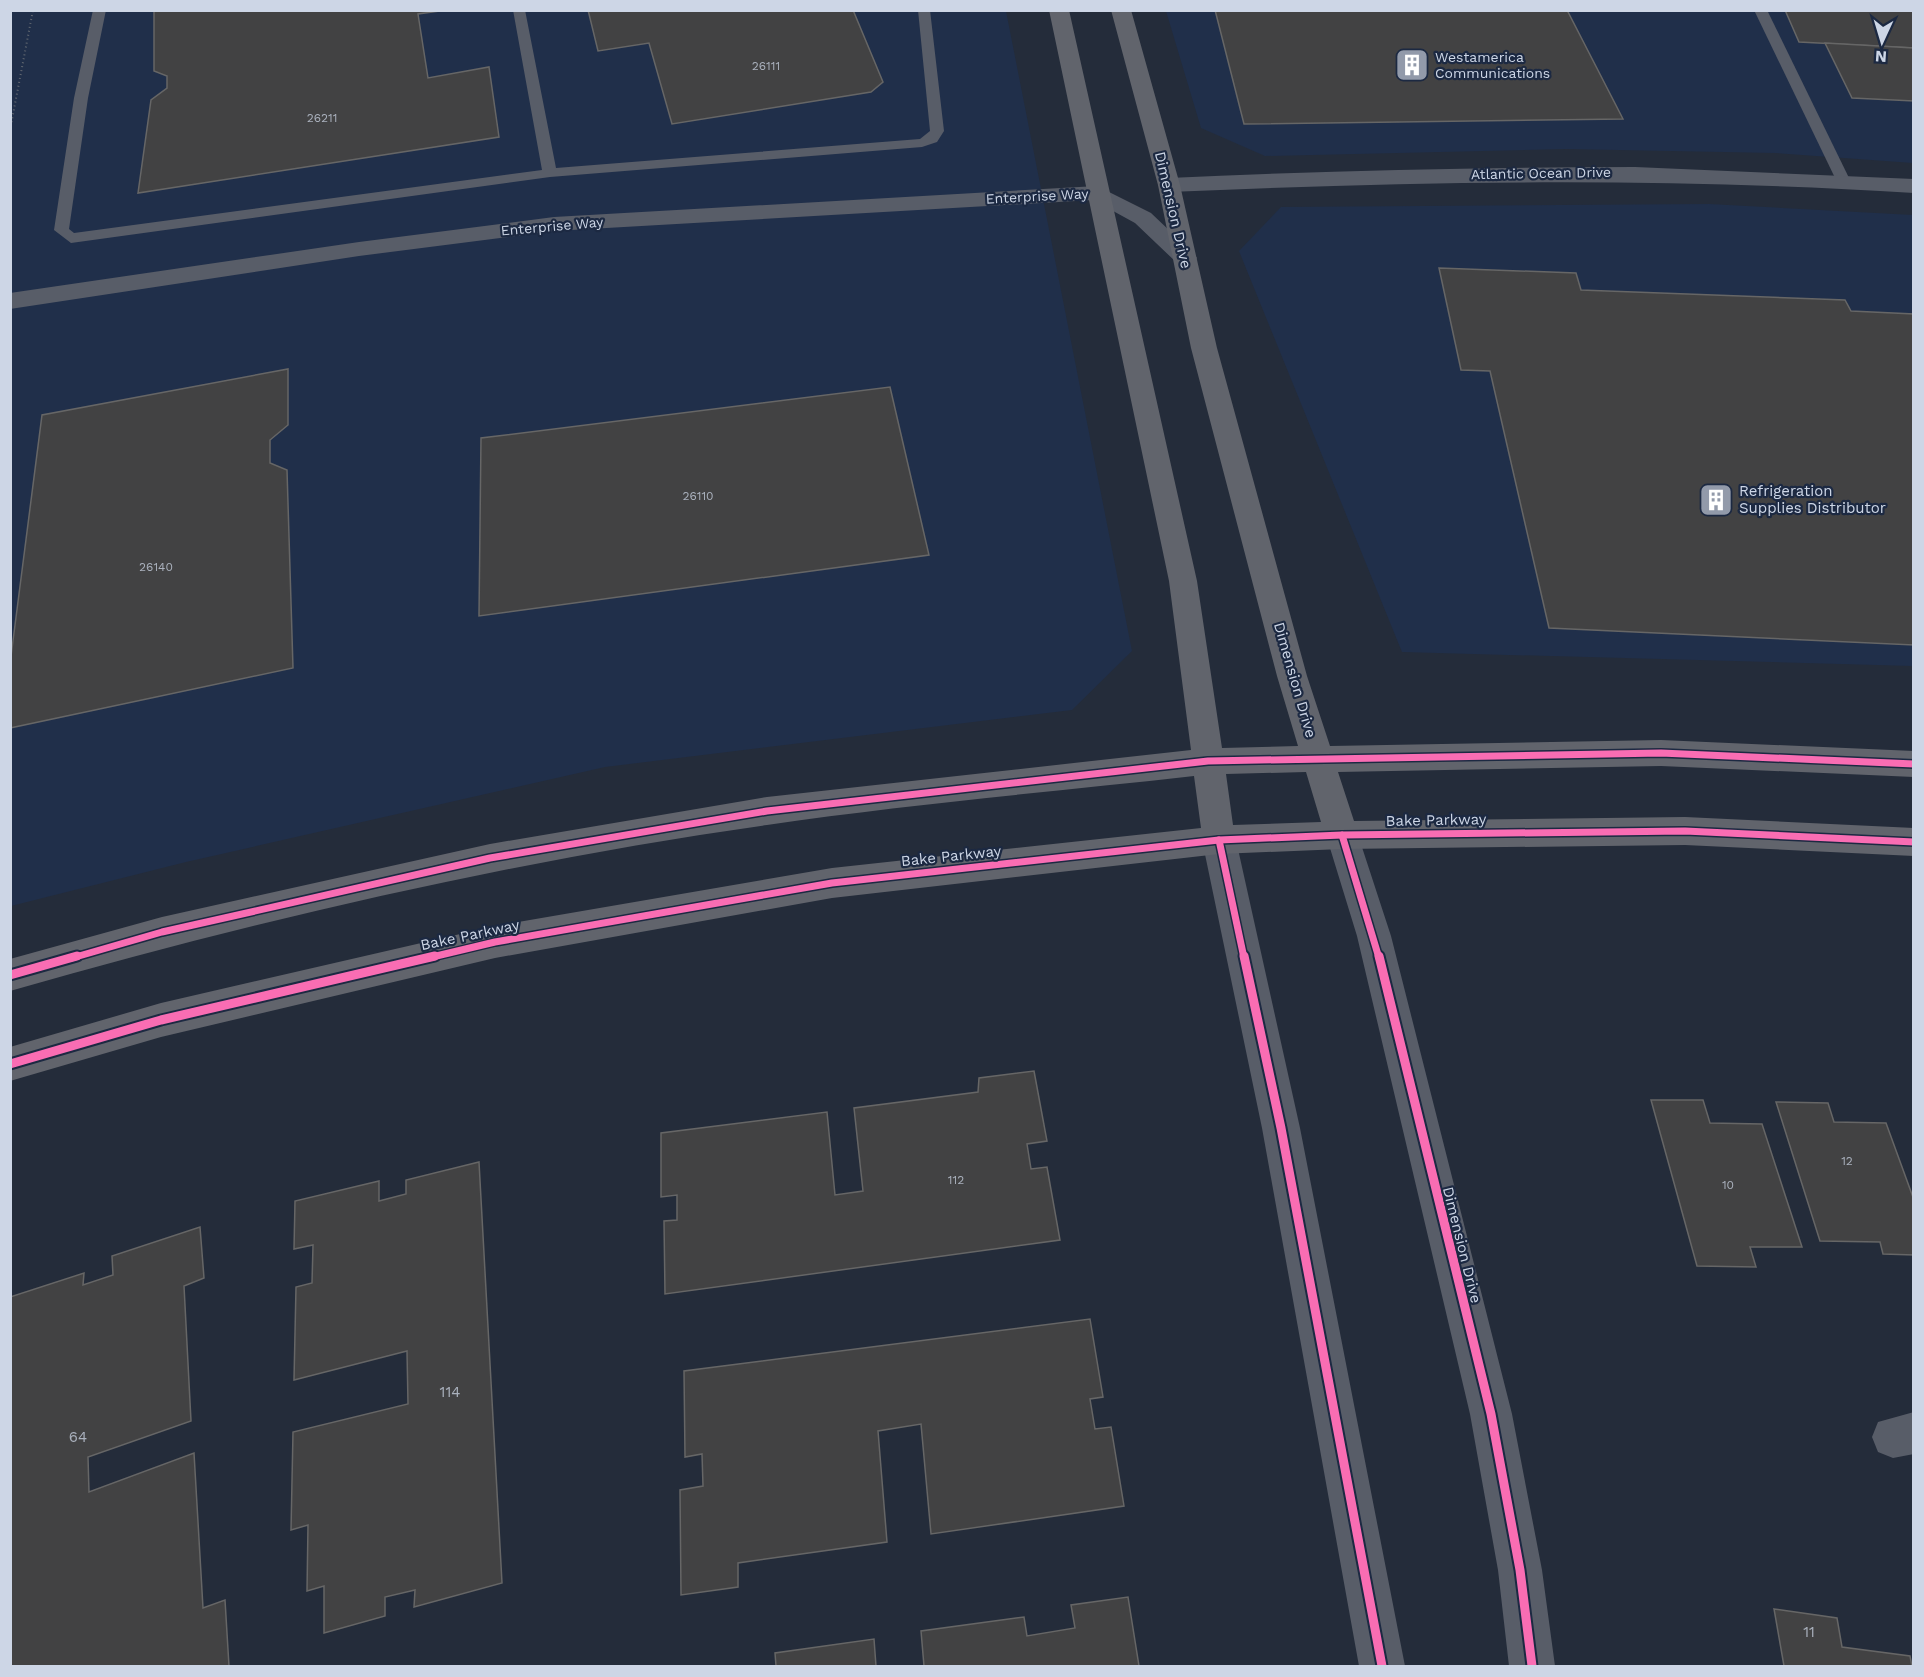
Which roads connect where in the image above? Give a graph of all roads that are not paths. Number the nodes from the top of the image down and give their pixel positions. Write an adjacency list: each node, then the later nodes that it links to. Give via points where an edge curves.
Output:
1 (100, 10): 7 (lane, via 81,98 61,230 72,238)
2 (519, 10): 7 (lane)
3 (924, 10): 7 (lane, via 937,131 932,139 922,143)
4 (1059, 10): 11 (main road)
5 (1121, 10): 9 (main road, Dimension Drive)
6 (1760, 10): 8 (lane)
7 (550, 173)
8 (1844, 182): 9 (street, Atlantic Ocean Drive, via 1561,172); 10 (street, Atlantic Ocean Drive)
9 (1169, 186): 12 (main road, Dimension Drive)
10 (1914, 186)
11 (1097, 193): 12 (street, via 1143,218); 13 (street, Enterprise Way, via 554,224); 15 (main road, via 1183,582)
12 (1185, 258): 14 (main road, Dimension Drive, via 1230,446)
13 (10, 302)
14 (1317, 757): 15 (main road); 16 (main road, via 1661,753); 17 (main road, Dimension Drive)
15 (1208, 760): 18 (main road); 20 (main road, via 767,811 490,858 162,932)
16 (1914, 764)
17 (1342, 835): 18 (main road, Bake Parkway); 19 (main road, Bake Parkway, via 1685,831); 23 (street, Dimension Drive, via 1374,936 1491,1414 1520,1570)
18 (1219, 840): 21 (main road, Bake Parkway, via 832,883 495,942 161,1020); 22 (street, via 1281,1128)
19 (1914, 842)
20 (10, 975)
21 (10, 1064)
22 (1382, 1666)
23 (1532, 1666)

